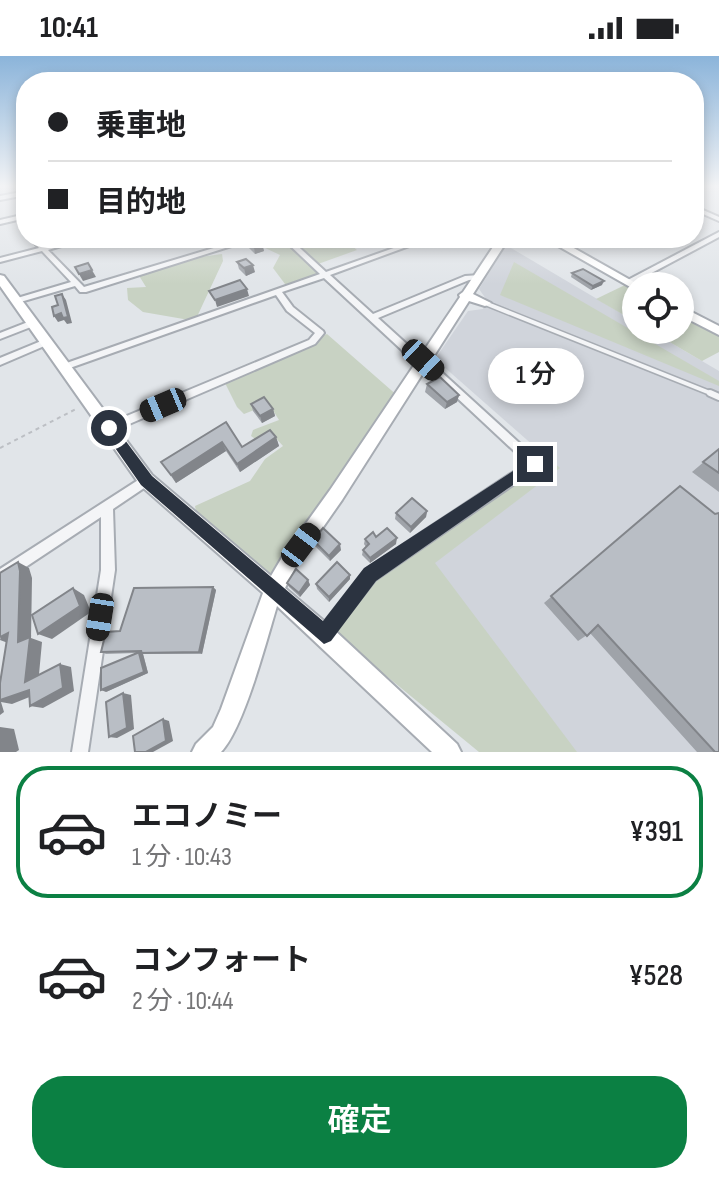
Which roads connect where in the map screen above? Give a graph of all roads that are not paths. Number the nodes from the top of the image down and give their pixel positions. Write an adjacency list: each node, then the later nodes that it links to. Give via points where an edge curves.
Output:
1 (43, 248): 8 (street); 14 (street)
2 (221, 248): 14 (street, via 83,290)
3 (296, 248): 10 (street)
4 (400, 248): 10 (street)
5 (494, 248): 11 (street)
6 (570, 248): 13 (street)
7 (695, 248): 9 (street)
8 (0, 260)
9 (653, 272)
10 (325, 275): 15 (street); 19 (street)
11 (477, 277): 16 (street); 19 (street)
12 (0, 278): 17 (street)
13 (622, 278)
14 (76, 283): 17 (street)
15 (278, 292): 27 (street); 29 (street, via 320,333 312,342)
16 (464, 295): 18 (street); 26 (street)
17 (17, 301): 21 (street)
18 (485, 303): 28 (lane)
19 (371, 318): 26 (street)
20 (694, 318): 22 (street)
21 (33, 323): 23 (street); 24 (street)
22 (719, 331)
23 (0, 336)
24 (46, 342): 25 (street); 27 (street)
25 (0, 362)
26 (422, 362): 33 (street); 34 (street, via 535,464 370,575)
27 (64, 367): 29 (street)
28 (719, 397)
29 (109, 428): 30 (street)
30 (146, 480): 31 (street); 33 (street)
31 (107, 506): 32 (street); 35 (street, via 108,570)
32 (0, 577)
33 (273, 591): 34 (street); 36 (street, via 231,712 221,735)
34 (324, 634): 37 (street)
35 (80, 752)
36 (204, 752)
37 (449, 752)

